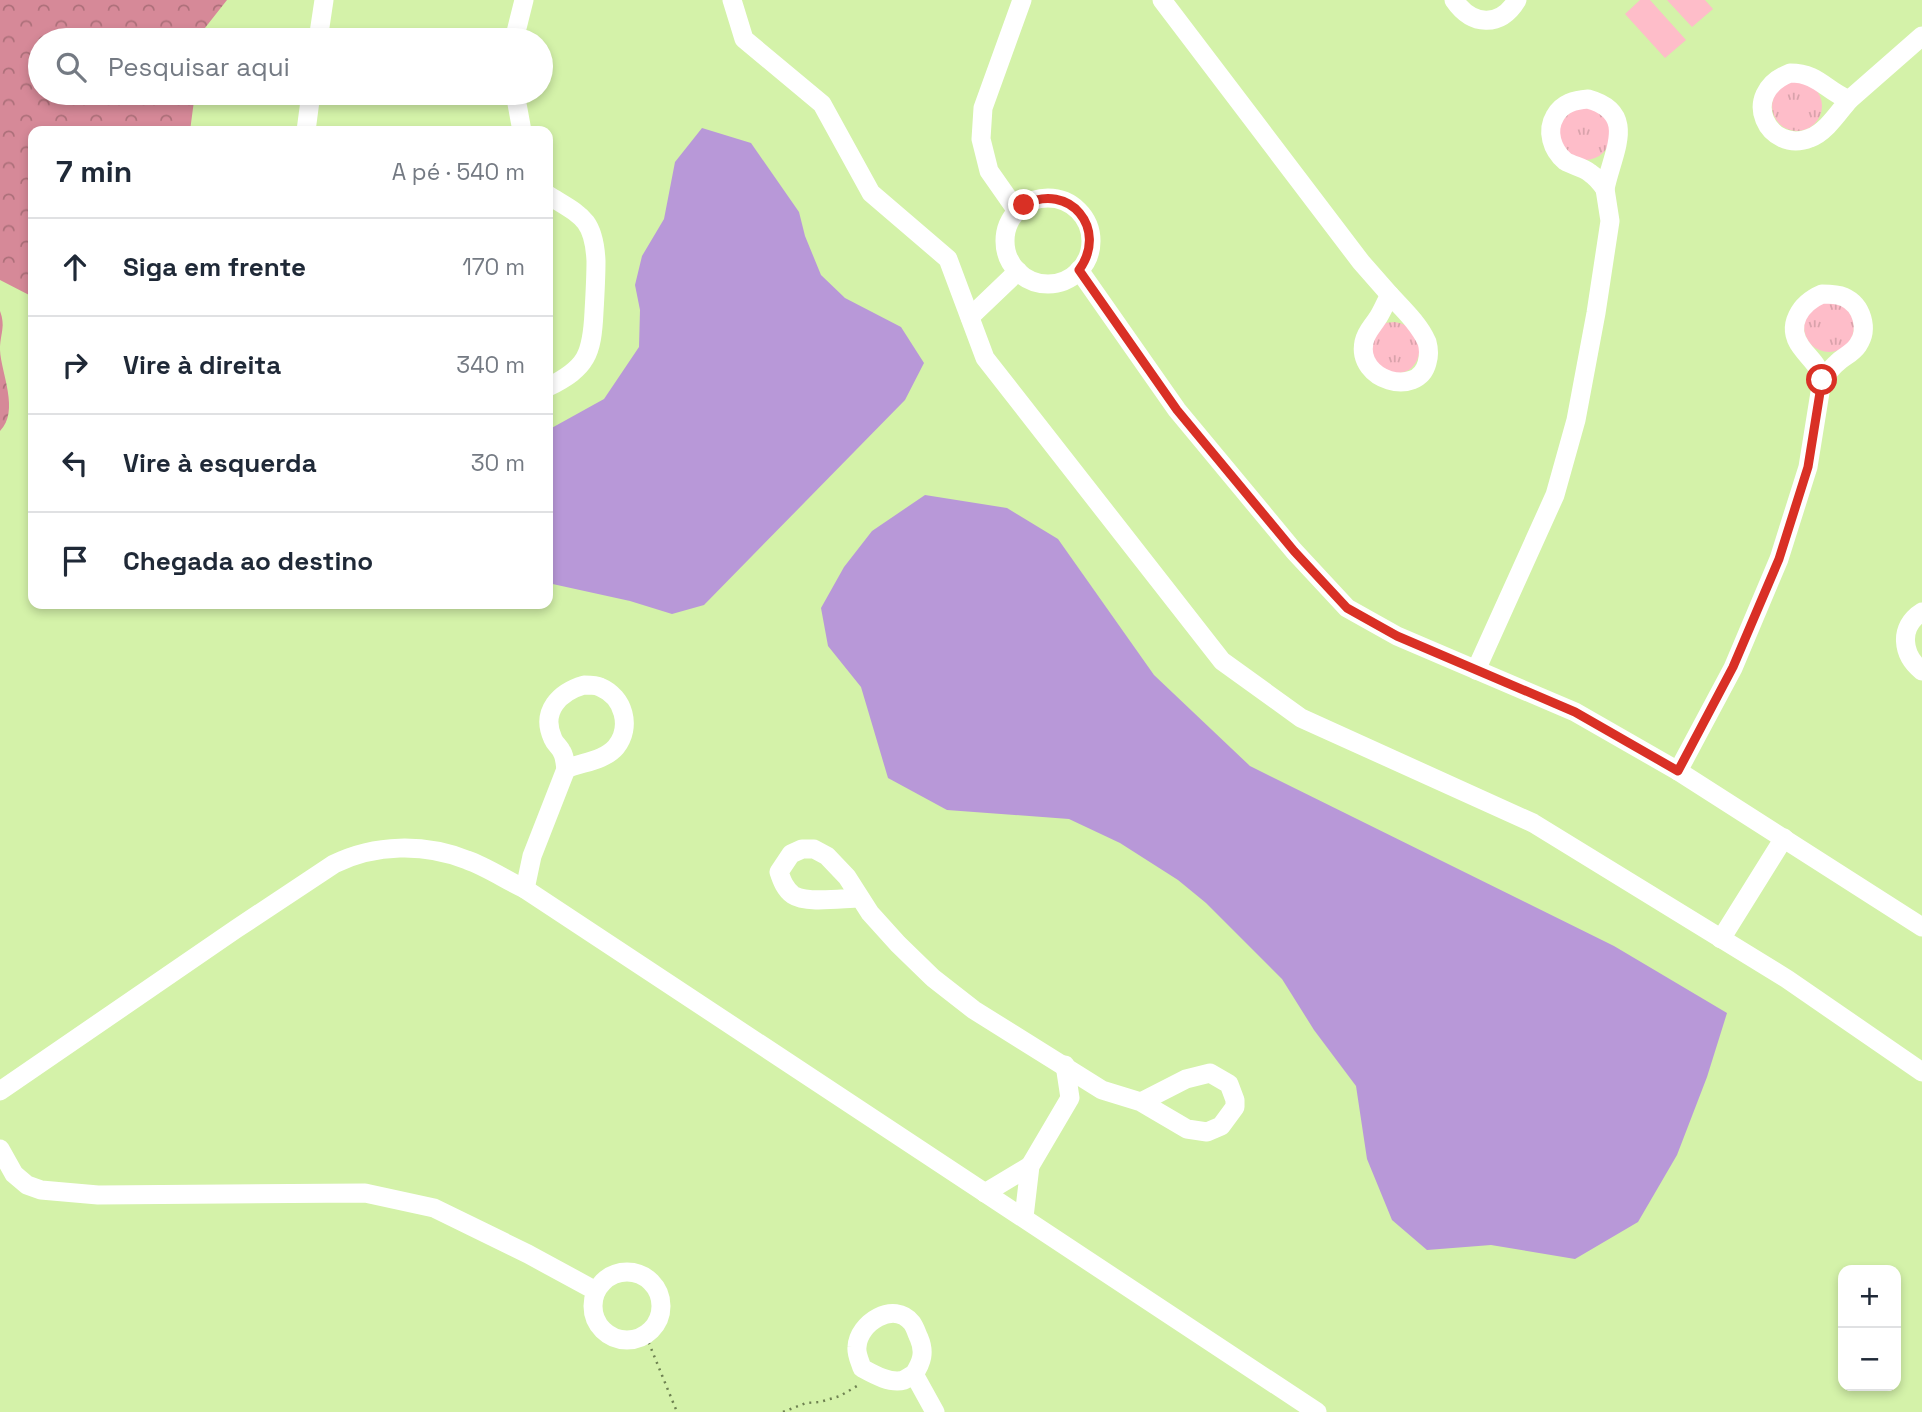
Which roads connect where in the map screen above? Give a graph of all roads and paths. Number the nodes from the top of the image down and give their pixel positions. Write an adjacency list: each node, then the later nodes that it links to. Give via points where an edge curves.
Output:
1 (324, 0): 8 (street)
2 (524, 0): 9 (street)
3 (732, 0): 22 (street, via 744,39 822,104 871,193 948,259)
4 (1022, 0): 18 (street, via 983,108 981,139 989,172)
5 (1162, 0): 21 (street)
6 (1454, 0): 7 (street, via 1465,13 1489,20 1501,17)
7 (1517, 0)
8 (320, 28)
9 (517, 28)
10 (1922, 36): 11 (street)
11 (1849, 100)
12 (309, 105): 14 (street)
13 (517, 105): 15 (street)
14 (307, 126)
15 (521, 126)
16 (1605, 189): 16 (street, via 1620,133 1618,121 1601,102 1576,100 1556,115 1551,139 1557,153 1593,174); 26 (street, via 1610,221 1572,432 1555,495)
17 (553, 198): 24 (street, via 580,215 592,236 596,261 591,346 576,369)
18 (1017, 211): 19 (street, via 1032,201 1049,198 1076,209 1087,225 1090,243); 20 (street, via 1007,227 1005,245)
19 (1079, 270): 20 (street, via 1063,281 1044,283); 26 (street, via 1177,410 1347,608 1397,636)
20 (1018, 271): 22 (street)
21 (1390, 295)
22 (970, 317): 36 (street, via 985,358 1222,661 1301,718 1533,823)
23 (1822, 380): 29 (street, via 1808,467 1779,559 1733,667)
24 (553, 384)
25 (1922, 612): 27 (street, via 1908,625 1905,638 1912,662)
26 (1476, 670): 29 (street, via 1575,712)
27 (1922, 671)
28 (566, 769): 28 (street, via 603,757 623,735 621,706 599,687 570,689 551,711 549,726); 31 (street)
29 (1678, 771): 30 (street)
30 (1784, 838): 35 (street); 36 (street)
31 (532, 856): 32 (street); 33 (street)
32 (498, 876): 33 (street); 40 (street, via 438,850 405,848 352,856 315,875)
33 (525, 890): 45 (street)
34 (860, 898): 37 (street, via 898,944 943,986)
35 (1922, 927)
36 (1721, 939): 38 (street)
37 (1065, 1066): 39 (street); 41 (street)
38 (1922, 1072)
39 (1102, 1090): 41 (street); 42 (street)
40 (0, 1091)
41 (1070, 1098): 44 (street)
42 (1140, 1102)
43 (0, 1149): 47 (street, via 14,1174 41,1191 98,1195 365,1193 401,1200 434,1208)
44 (1030, 1166): 45 (street); 46 (street)
45 (985, 1193): 46 (street)
46 (1024, 1217): 54 (street)
47 (596, 1291): 48 (street, via 594,1316 600,1328 621,1340); 48 (street, via 615,1274 640,1274 651,1281 659,1291 661,1316)
48 (646, 1336): 51 (path)
49 (914, 1374): 50 (street, via 904,1381); 50 (street, via 922,1362 921,1345 911,1322 884,1314 860,1333 856,1349 862,1368); 53 (street)
50 (875, 1375): 52 (path, via 840,1396)
51 (677, 1412)
52 (783, 1412)
53 (935, 1412)
54 (1317, 1412)

